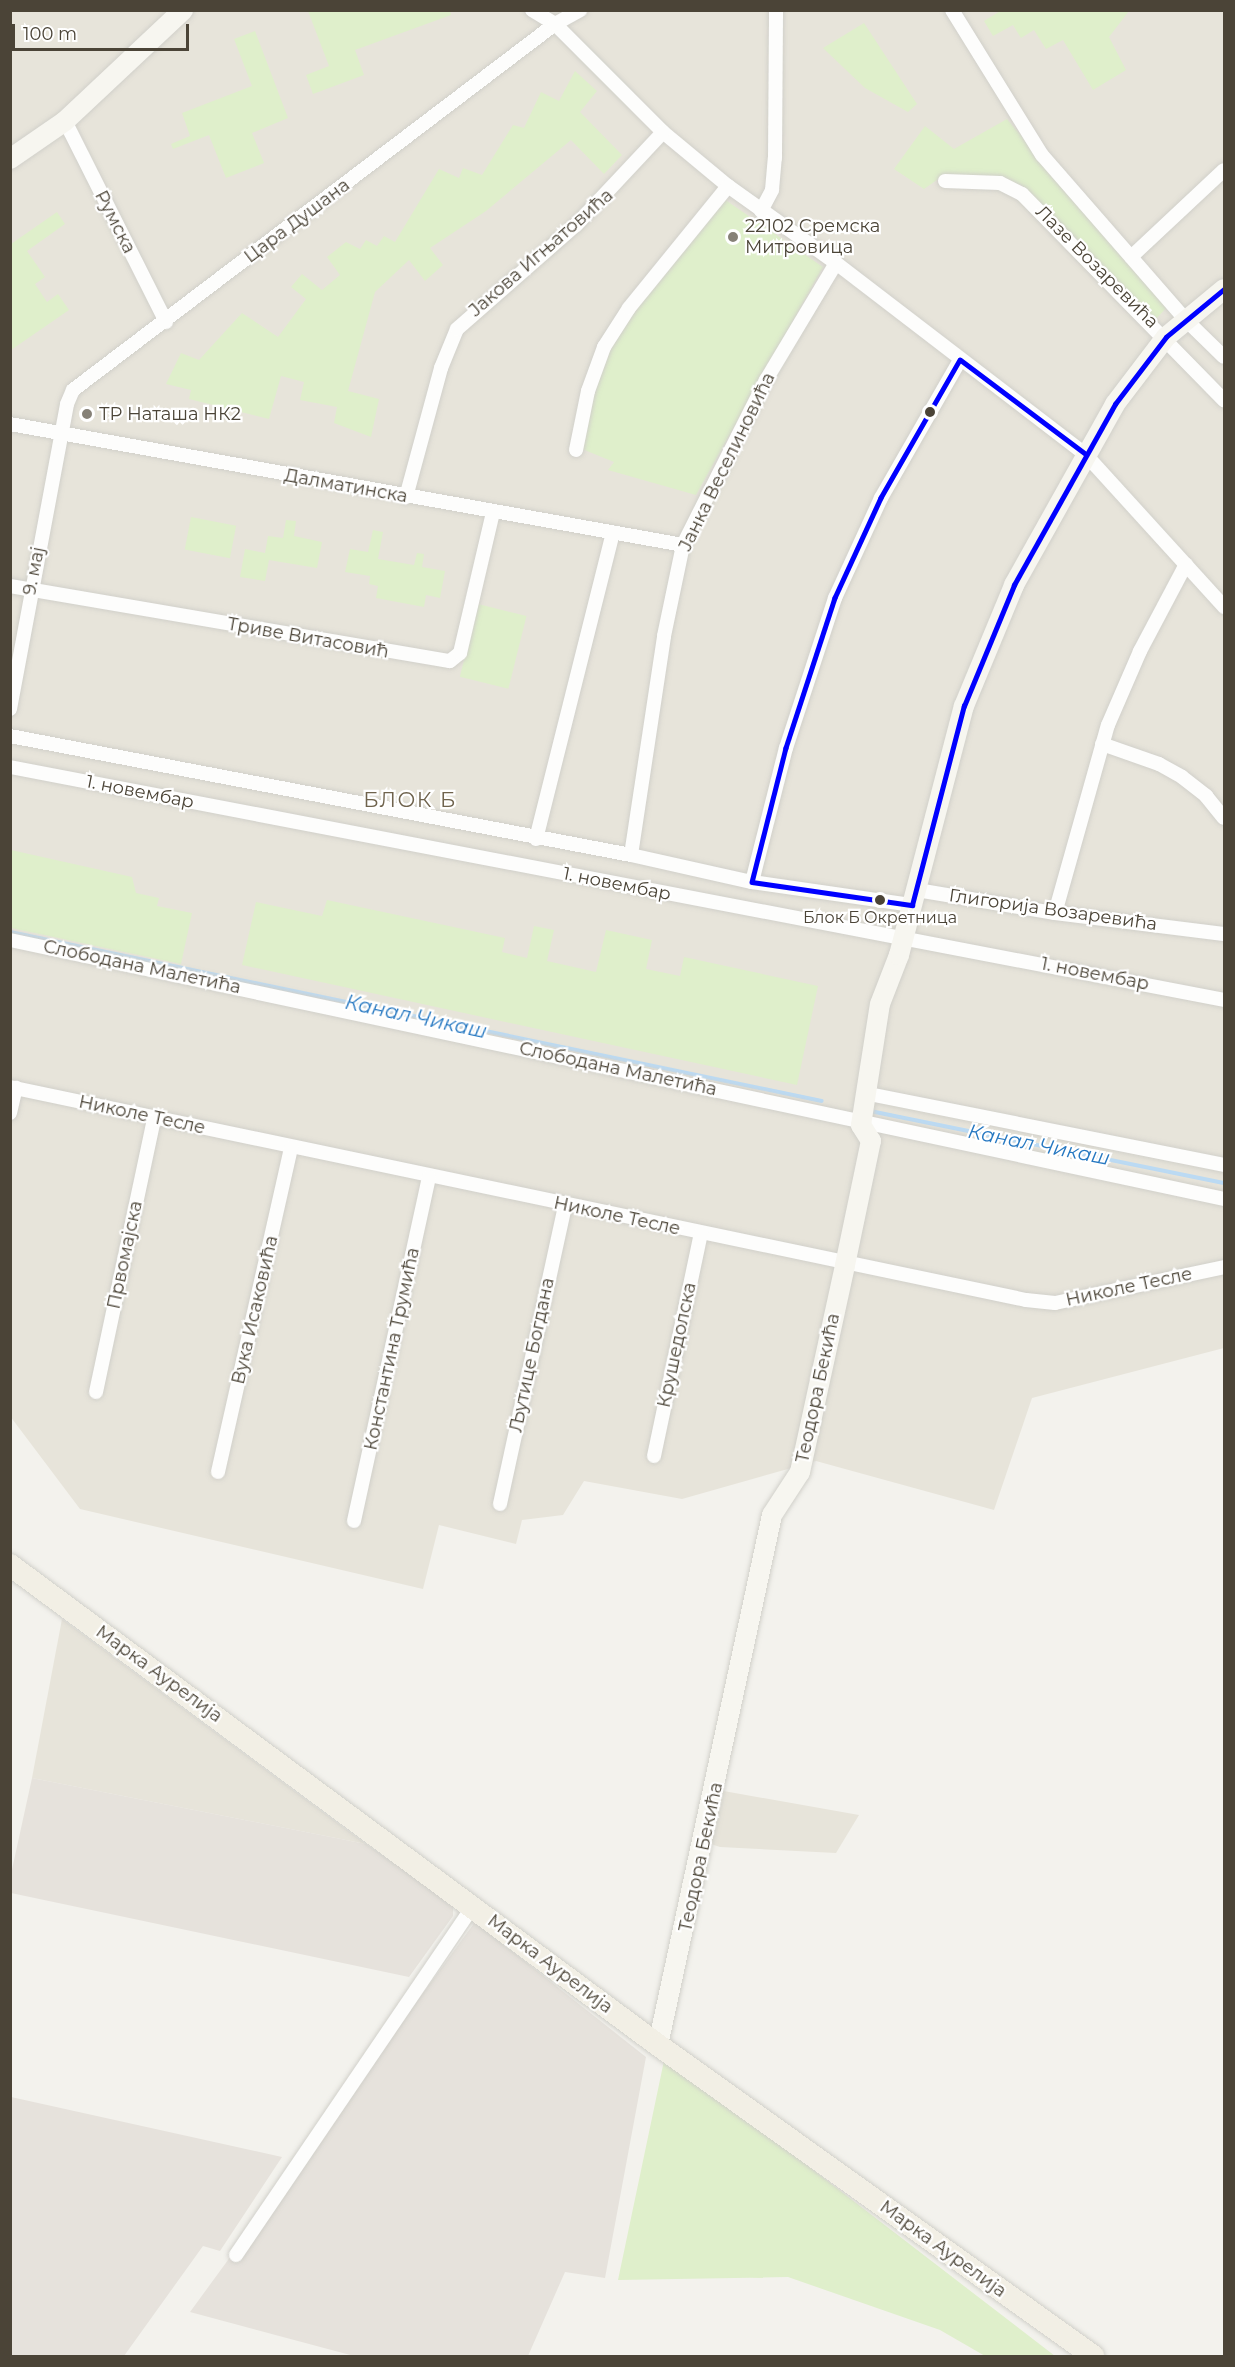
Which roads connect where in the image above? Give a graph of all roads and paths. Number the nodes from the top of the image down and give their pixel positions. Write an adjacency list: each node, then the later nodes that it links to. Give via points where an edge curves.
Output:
1 (183, 10): 7 (street)
2 (532, 10): 6 (street)
3 (580, 10): 6 (street)
4 (777, 10): 13 (street, via 775,158 772,190)
5 (952, 10): 14 (street, Лазе Возаревића, via 1042,154)
6 (555, 24): 8 (street); 18 (street, Цара Душана)
7 (65, 121): 9 (street); 18 (street, Румска)
8 (663, 132): 12 (street); 27 (street, Јакова Игњатовића, via 584,218 457,329 441,368)
9 (10, 159)
10 (1224, 170): 14 (street)
11 (945, 181): 19 (street, Лазе Возаревића, via 1000,183 1022,194)
12 (728, 186): 13 (street); 25 (street, via 636,299 604,346 588,391)
13 (761, 212): 15 (street)
14 (1131, 257): 17 (street, Лазе Возаревића)
15 (836, 263): 21 (street); 30 (street, Јанка Веселиновића, via 766,380)
16 (1224, 289): 17 (street, Теодора Бекића)
17 (1185, 319): 19 (street, Теодора Бекића); 20 (street, Лазе Возаревића)
18 (166, 322): 24 (street, Цара Душана, via 73,390)
19 (1166, 337): 22 (street, Лазе Возаревића); 26 (street, Теодора Бекића, via 1114,404)
20 (1224, 357)
21 (960, 360): 26 (street); 42 (street, via 881,498 848,568 802,697)
22 (1224, 400)
23 (10, 424): 24 (street, Далматинска)
24 (61, 433): 27 (street, Далматинска); 33 (street, 9. мај)
25 (576, 450)
26 (1085, 454): 31 (street); 43 (street, Теодора Бекића, via 987,644 950,750)
27 (406, 497): 28 (street, Далматинска)
28 (493, 512): 29 (street, Далматинска); 33 (street, Триве Витасовић, via 460,653 450,661)
29 (613, 533): 30 (street, Далматинска); 40 (street)
30 (683, 544): 41 (street, Јанка Веселиновића, via 664,636)
31 (1186, 564): 34 (street); 37 (street, via 1140,651)
32 (10, 586): 33 (street, Триве Витасовић)
33 (30, 590): 35 (street, 9. мај)
34 (1224, 607)
35 (10, 709)
36 (10, 736): 40 (street, 1. новембар)
37 (1102, 744): 39 (street, via 1159,764 1182,777 1206,796); 44 (street)
38 (10, 767): 46 (street, 1. новембар)
39 (1224, 818)
40 (536, 839): 41 (street, 1. новембар)
41 (631, 855): 42 (street, 1. новембар)
42 (752, 882): 43 (street, 1. новембар)
43 (914, 897): 44 (street, Глигорија Возаревића); 46 (street, Теодора Бекића)
44 (1055, 914): 45 (street, Глигорија Возаревића)
45 (1224, 934)
46 (904, 937): 48 (street, 1. новембар); 50 (street, Теодора Бекића, via 880,1004)
47 (10, 940): 53 (street, Слободана Малетића)
48 (1224, 1000)
49 (13, 1087): 51 (street); 52 (street, Николе Тесле)
50 (864, 1096): 53 (street, Теодора Бекића); 55 (street)
51 (10, 1113)
52 (154, 1118): 54 (street, Николе Тесле); 62 (street, Првомајска)
53 (862, 1121): 57 (street, Слободана Малетића); 60 (street, Теодора Бекића, via 871,1141)
54 (291, 1147): 56 (street, Николе Тесле); 64 (street, Вука Исаковића)
55 (1224, 1165)
56 (429, 1177): 58 (street, Николе Тесле); 66 (street, Константина Трумића)
57 (1224, 1199)
58 (565, 1205): 59 (street, Николе Тесле); 65 (street, Љутице Богдана)
59 (701, 1233): 60 (street, Николе Тесле); 63 (street, Крушедолска)
60 (845, 1265): 61 (street, Николе Тесле, via 1055,1303); 69 (street, Теодора Бекића, via 800,1472 772,1515)
61 (1224, 1267)
62 (96, 1392)
63 (654, 1456)
64 (218, 1472)
65 (500, 1504)
66 (354, 1521)
67 (10, 1565): 68 (main road, Марка Аурелија)
68 (473, 1906): 69 (main road, Марка Аурелија); 70 (street)
69 (658, 2045): 71 (main road, Марка Аурелија)
70 (236, 2255)
71 (1093, 2356)

